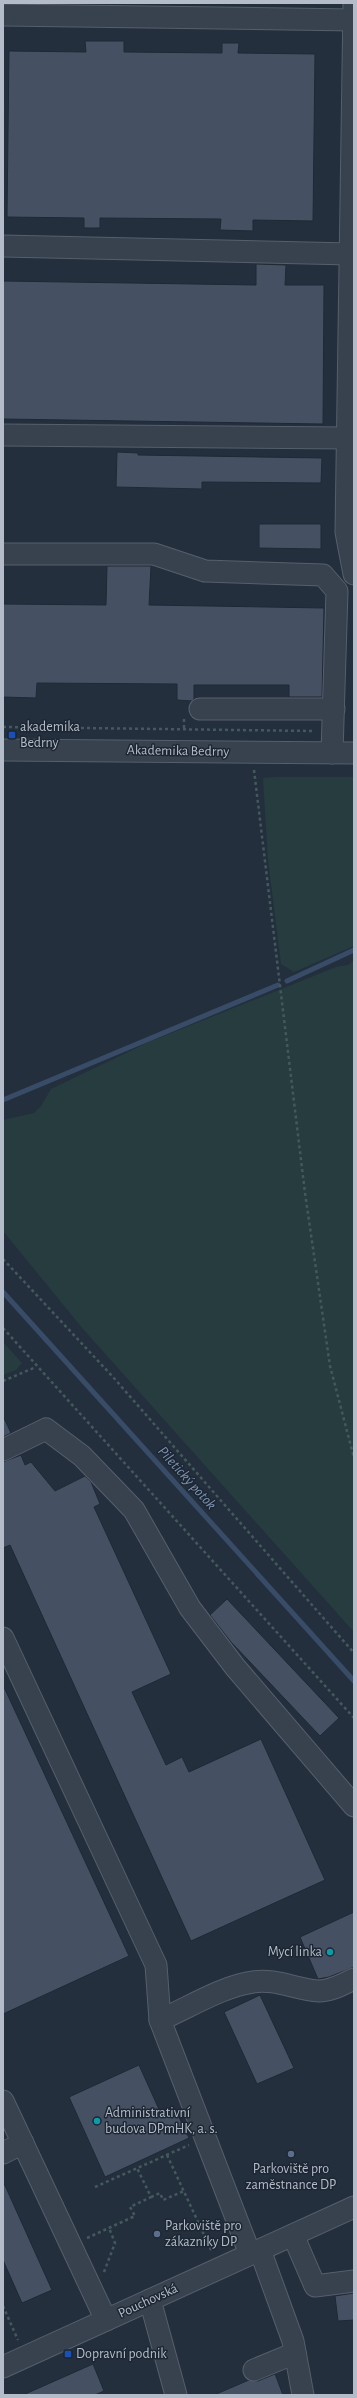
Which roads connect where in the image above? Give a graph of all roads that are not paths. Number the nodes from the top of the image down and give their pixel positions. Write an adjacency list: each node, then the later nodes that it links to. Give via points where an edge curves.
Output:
1 (354, 3): 3 (street)
2 (3, 15): 3 (street)
3 (354, 20): 5 (street)
4 (3, 246): 5 (street)
5 (350, 254): 7 (street)
6 (3, 435): 7 (street)
7 (348, 438): 9 (street, via 346,532)
8 (3, 554): 10 (street, via 154,554 205,571 323,575 337,591)
9 (354, 574)
10 (334, 709): 11 (street); 13 (street)
11 (192, 713)
12 (3, 750): 13 (street, Akademika Bedrny)
13 (332, 753): 14 (street, Akademika Bedrny)
14 (354, 753)
15 (3, 1450): 17 (street, via 46,1429 82,1456 134,1510 190,1608)
16 (3, 1638): 19 (street, via 156,1965)
17 (354, 1806)
18 (354, 1979): 19 (street, via 332,1989 320,1991 276,1982 254,1981 234,1987)
19 (160, 2020): 25 (street)
20 (3, 2101): 21 (street)
21 (23, 2143): 22 (street); 28 (street)
22 (3, 2153)
23 (354, 2207): 24 (street, Pouchovská)
24 (293, 2235): 25 (street, Pouchovská); 26 (street, via 315,2286)
25 (255, 2252): 27 (street, Pouchovská); 29 (street, via 277,2294)
26 (354, 2281)
27 (150, 2300): 28 (street, Pouchovská); 32 (street)
28 (106, 2320): 30 (street, Pouchovská)
29 (295, 2353): 31 (street); 33 (street)
30 (3, 2368)
31 (254, 2370)
32 (176, 2395)
33 (302, 2395)

